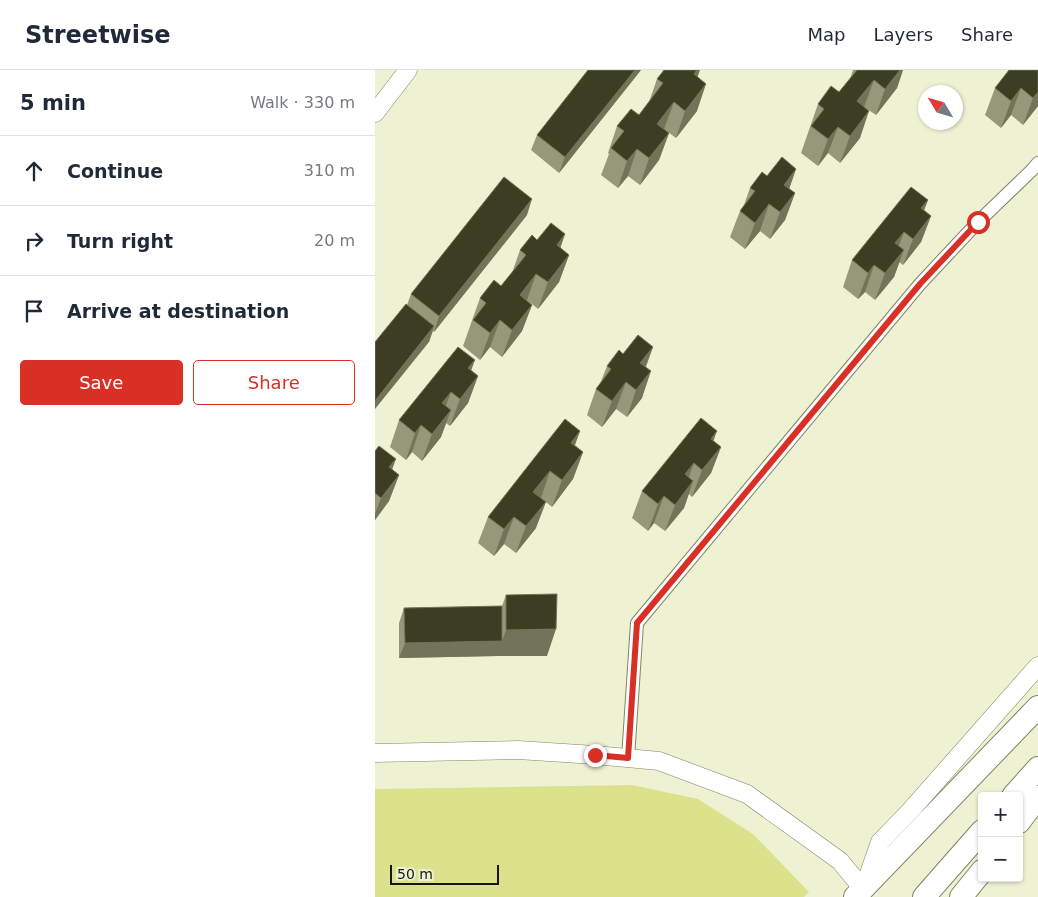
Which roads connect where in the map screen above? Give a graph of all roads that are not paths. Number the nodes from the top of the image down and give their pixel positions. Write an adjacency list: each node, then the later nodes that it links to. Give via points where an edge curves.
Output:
1 (408, 70): 2 (street)
2 (375, 113)
3 (1038, 162): 8 (street, via 920,284 637,623)
4 (1038, 666): 18 (street, via 880,842)
5 (1038, 707): 18 (highway)
6 (1038, 712): 18 (highway)
7 (375, 753): 8 (street, via 518,750)
8 (628, 758): 18 (street, via 659,761 747,794 840,862)
9 (1038, 768): 10 (highway)
10 (1017, 792)
11 (1038, 797): 13 (highway)
12 (1038, 813): 14 (street)
13 (1023, 817)
14 (1023, 830)
15 (978, 836): 19 (highway)
16 (978, 876): 20 (highway)
17 (978, 881): 20 (street)
18 (862, 895)
19 (924, 897)
20 (963, 897)

